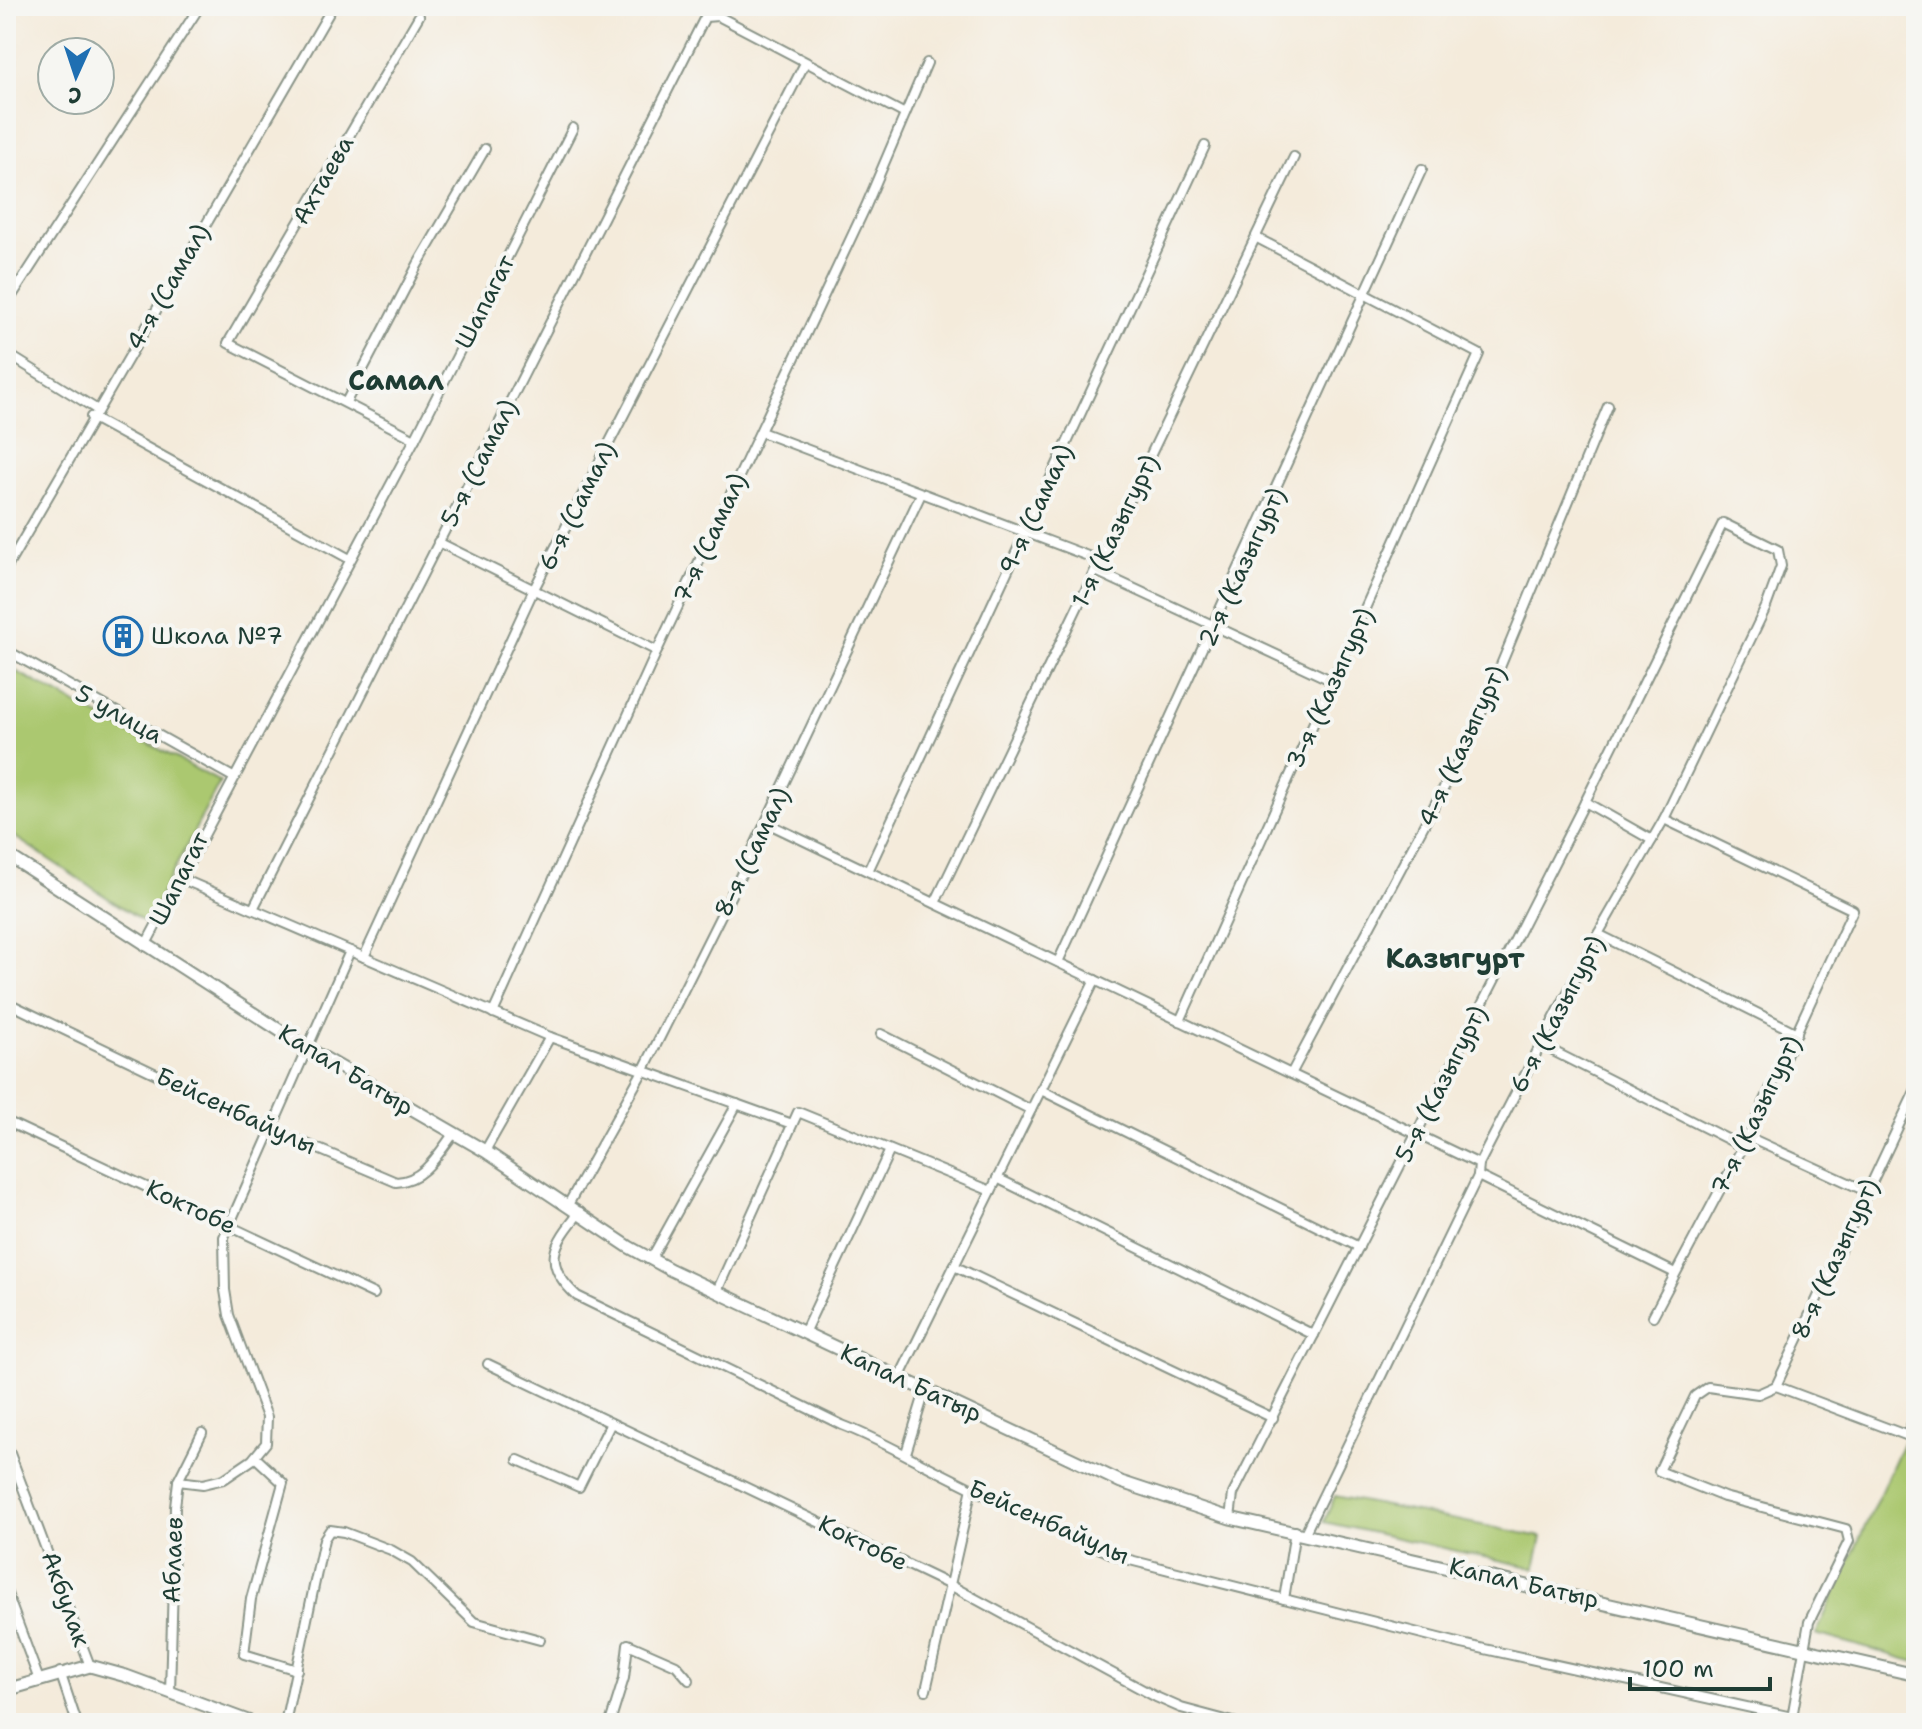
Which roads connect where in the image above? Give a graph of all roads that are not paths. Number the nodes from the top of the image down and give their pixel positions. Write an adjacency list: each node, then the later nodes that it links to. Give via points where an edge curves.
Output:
1 (200, 6): 14 (street)
2 (333, 6): 18 (street, 4-я (Самал))
3 (419, 16): 16 (street, Ахтаева, via 228,343)
4 (805, 63): 6 (street); 24 (street, 5-я (Самал), via 718,16 705,17); 29 (street, 6-я (Самал))
5 (927, 63): 6 (street, 7-я (Самал))
6 (905, 114): 19 (street, 7-я (Самал))
7 (573, 128): 20 (street, Шапагат)
8 (1205, 146): 23 (street, 9-я (Самал))
9 (485, 149): 16 (street)
10 (1294, 157): 12 (street, 1-я (Казыгурт))
11 (1422, 169): 13 (street, 2-я (Казыгурт))
12 (1257, 238): 13 (street); 26 (street, 1-я (Казыгурт))
13 (1367, 293): 30 (street, 2-я (Казыгурт)); 33 (street, 3-я (Казыгурт), via 1479,354)
14 (6, 305)
15 (6, 353): 18 (street)
16 (346, 402): 20 (street)
17 (1608, 406): 59 (street, 4-я (Казыгурт), via 1472,735)
18 (94, 413): 25 (street); 27 (street, 4-я (Самал))
19 (761, 432): 21 (street); 32 (street, 7-я (Самал))
20 (415, 439): 25 (street, Шапагат)
21 (921, 494): 23 (street); 37 (street, 8-я (Самал))
22 (1723, 523): 35 (street, 5-я (Казыгурт)); 36 (street, 6-я (Казыгурт), via 1778,550 1781,566)
23 (1025, 532): 26 (street); 40 (street, 9-я (Самал))
24 (438, 542): 29 (street); 43 (street, 5-я (Самал))
25 (348, 558): 34 (street, Шапагат)
26 (1101, 561): 28 (street, 1-я (Казыгурт))
27 (6, 569)
28 (1096, 571): 30 (street); 42 (street, 1-я (Казыгурт))
29 (534, 589): 32 (street); 47 (street, 6-я (Самал))
30 (1216, 626): 33 (street); 48 (street, 2-я (Казыгурт))
31 (6, 650): 34 (street, 5 улица)
32 (657, 651): 51 (street, 7-я (Самал))
33 (1335, 682): 52 (street, 3-я (Казыгурт))
34 (233, 777): 41 (street, Шапагат)
35 (1585, 802): 38 (street); 68 (street, 5-я (Казыгурт))
36 (1664, 819): 38 (street, 6-я (Казыгурт)); 53 (street, 7-я (Казыгурт), via 1853,910)
37 (767, 823): 40 (street); 58 (street, 8-я (Самал))
38 (1652, 840): 44 (street, 6-я (Казыгурт))
39 (8, 861): 45 (main road, Капал Батыр)
40 (868, 871): 42 (street)
41 (180, 878): 43 (street); 45 (street, Шапагат)
42 (935, 903): 48 (street)
43 (253, 909): 46 (street)
44 (1598, 934): 53 (street); 56 (street, 6-я (Казыгурт))
45 (145, 946): 57 (main road, Капал Батыр)
46 (350, 951): 47 (street); 57 (street)
47 (364, 957): 51 (street)
48 (1058, 962): 49 (street)
49 (1095, 980): 52 (street); 61 (street)
50 (6, 1002): 66 (street, Бейсенбайулы)
51 (493, 1013): 55 (street)
52 (1180, 1021): 59 (street)
53 (1797, 1033): 69 (street, 7-я (Казыгурт))
54 (881, 1034): 63 (street)
55 (550, 1037): 58 (street); 72 (street)
56 (1541, 1045): 70 (street); 73 (street, 6-я (Казыгурт))
57 (307, 1048): 66 (street); 67 (main road, Капал Батыр)
58 (644, 1069): 62 (street); 78 (street, 8-я (Самал))
59 (1291, 1074): 68 (street)
60 (1916, 1089): 77 (street, 8-я (Казыгурт))
61 (1041, 1090): 63 (street); 81 (street)
62 (737, 1104): 65 (street); 82 (street)
63 (1031, 1110): 75 (street)
64 (6, 1121): 80 (street, Коктобе)
65 (792, 1124): 71 (street, via 798,1112); 85 (street)
66 (269, 1128): 67 (street, Бейсенбайулы, via 396,1182 420,1176); 80 (street)
67 (454, 1133): 72 (main road, Капал Батыр)
68 (1416, 1134): 73 (street); 81 (street, 5-я (Казыгурт))
69 (1748, 1137): 70 (street, 7-я (Казыгурт)); 77 (street)
70 (1743, 1147): 84 (street, 7-я (Казыгурт))
71 (890, 1150): 76 (street); 88 (street)
72 (485, 1151): 78 (main road, Капал Батыр)
73 (1479, 1164): 74 (street, 6-я (Казыгурт))
74 (1478, 1176): 84 (street); 106 (street, 6-я (Казыгурт))
75 (997, 1178): 76 (street); 89 (street)
76 (991, 1191): 83 (street)
77 (1866, 1191): 92 (street, 8-я (Казыгурт))
78 (569, 1203): 79 (main road, Капал Батыр)
79 (580, 1212): 82 (main road, Капал Батыр); 100 (street, Бейсенбайулы, via 556,1241 554,1261 560,1280 577,1296)
80 (228, 1223): 86 (street, Коктобе); 101 (street, via 223,1258 229,1315 269,1427 266,1443)
81 (1359, 1247): 89 (street, 5-я (Казыгурт))
82 (651, 1259): 85 (main road, Капал Батыр)
83 (954, 1266): 91 (street); 95 (street)
84 (1675, 1273): 87 (street, 7-я (Казыгурт))
85 (717, 1291): 88 (main road, Капал Батыр)
86 (374, 1294)
87 (1653, 1316)
88 (804, 1333): 91 (main road, Капал Батыр)
89 (1314, 1335): 95 (street, 5-я (Казыгурт))
90 (488, 1364): 96 (street, Коктобе)
91 (900, 1376): 93 (main road, Капал Батыр)
92 (1776, 1386): 98 (street); 111 (street, via 1758,1394 1708,1387 1695,1396 1659,1471 1724,1497 1846,1529 1849,1541 1809,1622)
93 (926, 1388): 100 (street); 105 (main road, Капал Батыр, via 1121,1482)
94 (1916, 1412): 98 (street)
95 (1273, 1418): 105 (street, 5-я (Казыгурт), via 1233,1494)
96 (611, 1423): 102 (street, via 579,1487); 107 (street, Коктобе)
97 (202, 1433): 103 (street, Аблаев)
98 (1912, 1437)
99 (6, 1443): 112 (street, Акбулак)
100 (906, 1453): 104 (street, Бейсенбайулы)
101 (255, 1457): 103 (street, via 217,1482); 113 (street, via 283,1483 251,1599 244,1654)
102 (518, 1460)
103 (178, 1481): 120 (street, Аблаев)
104 (972, 1488): 107 (street); 109 (street, Бейсенбайулы, via 1122,1558)
105 (1230, 1518): 106 (main road, Капал Батыр)
106 (1300, 1532): 109 (street, 6-я (Казыгурт)); 111 (main road, Капал Батыр)
107 (950, 1585): 119 (street); 126 (street, Коктобе, via 1156,1697)
108 (6, 1591): 116 (street)
109 (1284, 1599): 121 (street, Бейсенбайулы)
110 (540, 1640): 113 (street, via 474,1622 412,1562 330,1530)
111 (1803, 1646): 115 (main road, Капал Батыр); 121 (street)
112 (90, 1666): 114 (main road); 120 (main road)
113 (297, 1670): 124 (street)
114 (60, 1672): 116 (main road); 122 (street)
115 (1916, 1675)
116 (39, 1680): 118 (main road)
117 (689, 1680): 125 (street, via 676,1665 628,1644)
118 (6, 1690)
119 (926, 1690)
120 (170, 1693): 123 (main road)
121 (1792, 1720)
122 (77, 1723)
123 (253, 1723)
124 (285, 1723)
125 (610, 1723)
126 (1237, 1723)

